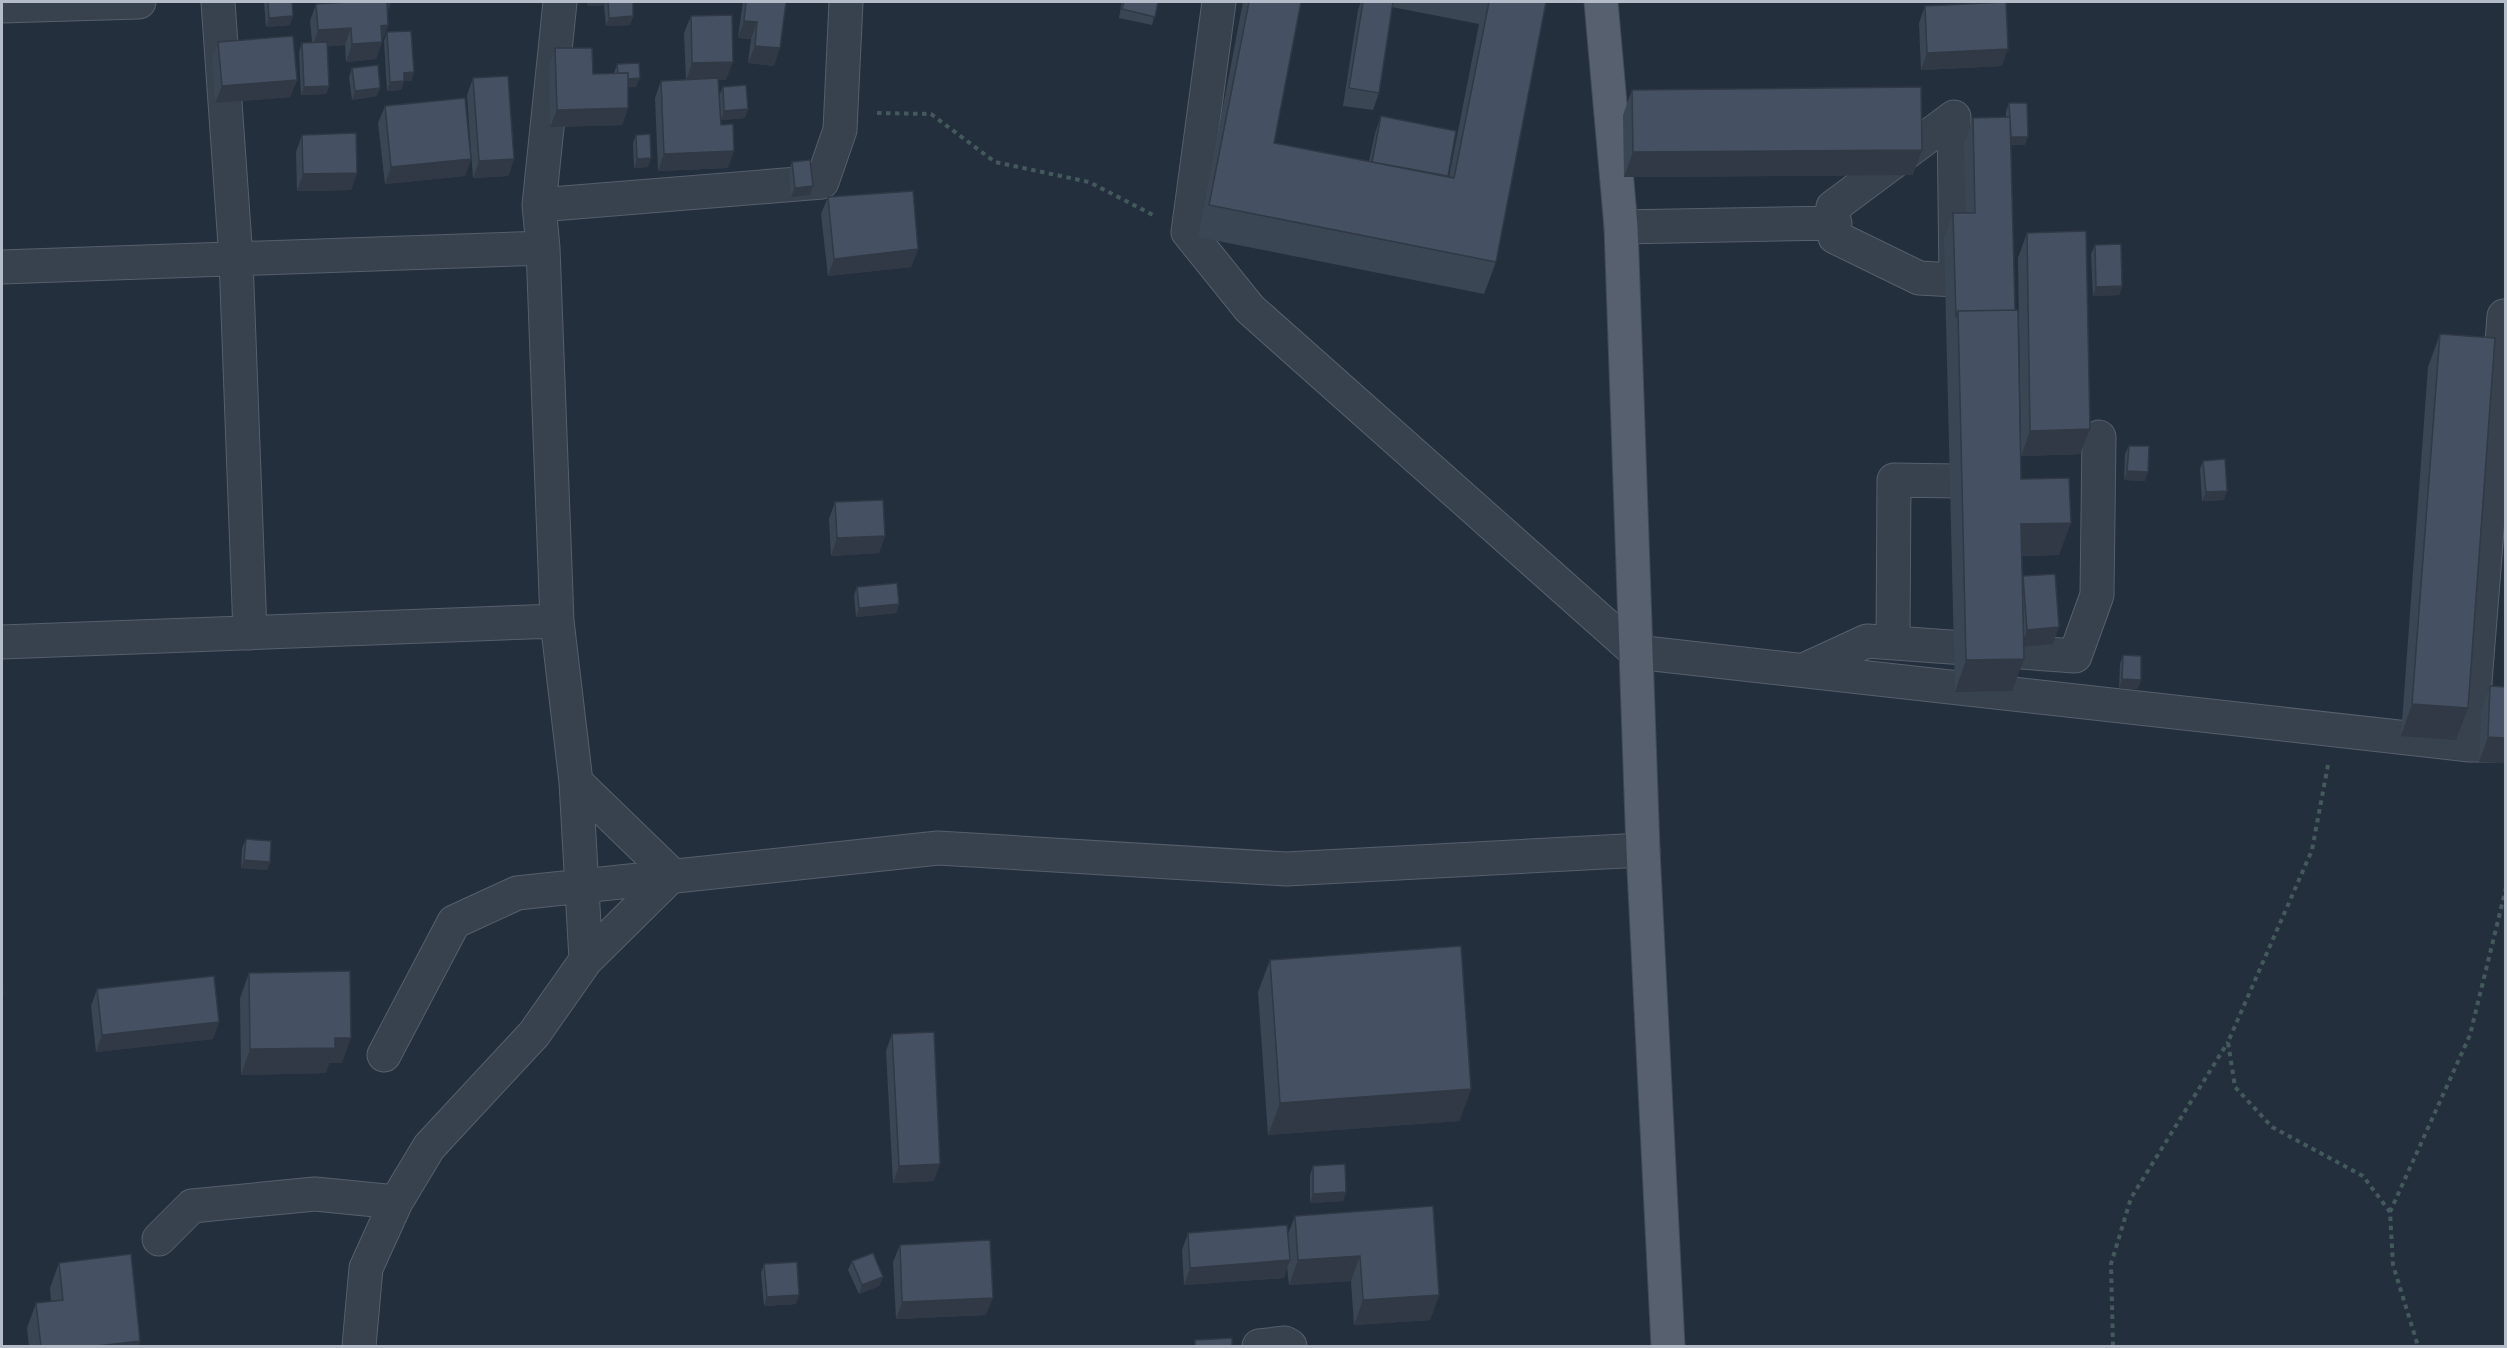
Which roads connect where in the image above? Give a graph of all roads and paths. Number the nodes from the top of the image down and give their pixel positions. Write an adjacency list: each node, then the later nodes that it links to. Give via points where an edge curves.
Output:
1 (139, 2): 7 (street)
2 (218, 2): 14 (street)
3 (560, 2): 9 (street)
4 (846, 2): 8 (street)
5 (1219, 2): 12 (street)
6 (1601, 2): 11 (main road)
7 (2, 6)
8 (840, 112): 9 (street, via 840,130 822,182); 12 (path, via 931,114 994,162 1089,182)
9 (539, 205): 13 (street)
10 (1835, 223): 10 (street, via 1833,207 1954,117 1956,280 1920,278 1909,273 1835,237); 11 (street)
11 (1620, 227): 23 (main road)
12 (1188, 232): 23 (street, via 1250,309)
13 (543, 248): 14 (street); 19 (street)
14 (236, 259): 15 (street); 20 (street)
15 (2, 267)
16 (2504, 316): 26 (street)
17 (2099, 437): 22 (street, via 2097,595 2075,656)
18 (1958, 481): 22 (street, via 1894,480)
19 (557, 621): 20 (street); 28 (street)
20 (250, 633): 21 (street)
21 (2, 642)
22 (1893, 644): 24 (street, via 1868,642)
23 (1636, 652): 24 (street); 29 (main road)
24 (1803, 671): 25 (street)
25 (2335, 729): 26 (street); 34 (path, via 2312,850)
26 (2470, 745): 27 (street)
27 (2505, 745)
28 (576, 782): 30 (street); 31 (street)
29 (1643, 850): 30 (street, via 1286,870 938,848); 42 (main road)
30 (672, 875): 31 (street); 33 (street)
31 (584, 885): 33 (street); 35 (street, via 517,893 454,922)
32 (2505, 888): 37 (path, via 2470,1035)
33 (586, 960): 36 (street, via 534,1034 429,1147)
34 (2228, 1042): 37 (path, via 2235,1087 2272,1127 2363,1176); 43 (path, via 2131,1198 2111,1264)
35 (384, 1054)
36 (396, 1202): 38 (street, via 315,1194 192,1206); 39 (street, via 366,1268)
37 (2390, 1212): 44 (path, via 2393,1265)
38 (159, 1239)
39 (359, 1347)
40 (1259, 1347): 41 (street, via 1285,1343)
41 (1290, 1347)
42 (1668, 1347)
43 (2113, 1347)
44 (2418, 1347)

